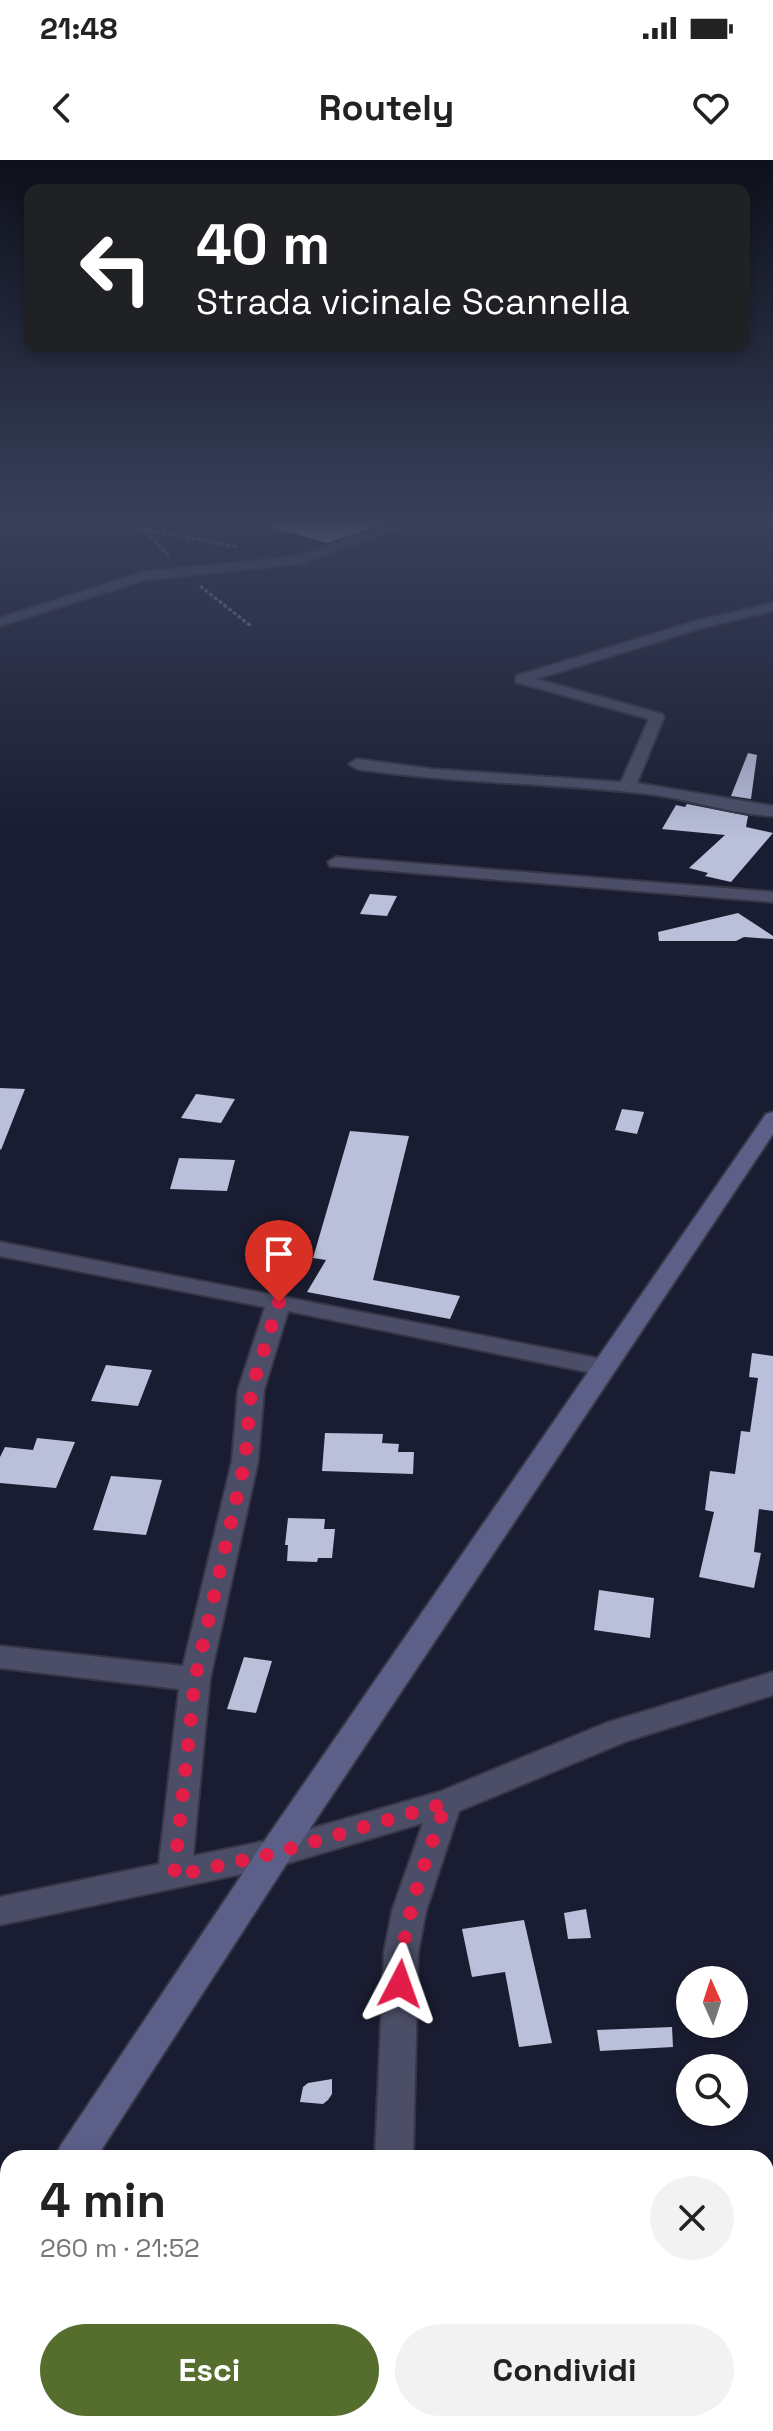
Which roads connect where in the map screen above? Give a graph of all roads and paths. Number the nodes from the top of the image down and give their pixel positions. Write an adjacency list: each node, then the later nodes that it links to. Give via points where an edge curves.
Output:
1 (691, 627): 3 (street, via 521,679 656,715)
2 (357, 764): 3 (street, via 428,776)
3 (627, 787): 4 (street)
4 (773, 811)
5 (336, 862): 6 (street)
6 (773, 897)
7 (773, 1118): 10 (main road)
8 (0, 1249): 9 (street)
9 (279, 1302): 10 (street); 12 (street, via 251,1390 245,1461)
10 (602, 1367): 15 (main road)
11 (0, 1657): 12 (street)
12 (195, 1679): 16 (street)
13 (773, 1683): 14 (street, via 617,1732)
14 (446, 1803): 15 (street); 19 (street, via 409,1911 401,1953)
15 (275, 1853): 16 (street); 18 (main road)
16 (174, 1876): 17 (street)
17 (0, 1911)
18 (79, 2150)
19 (394, 2150)

